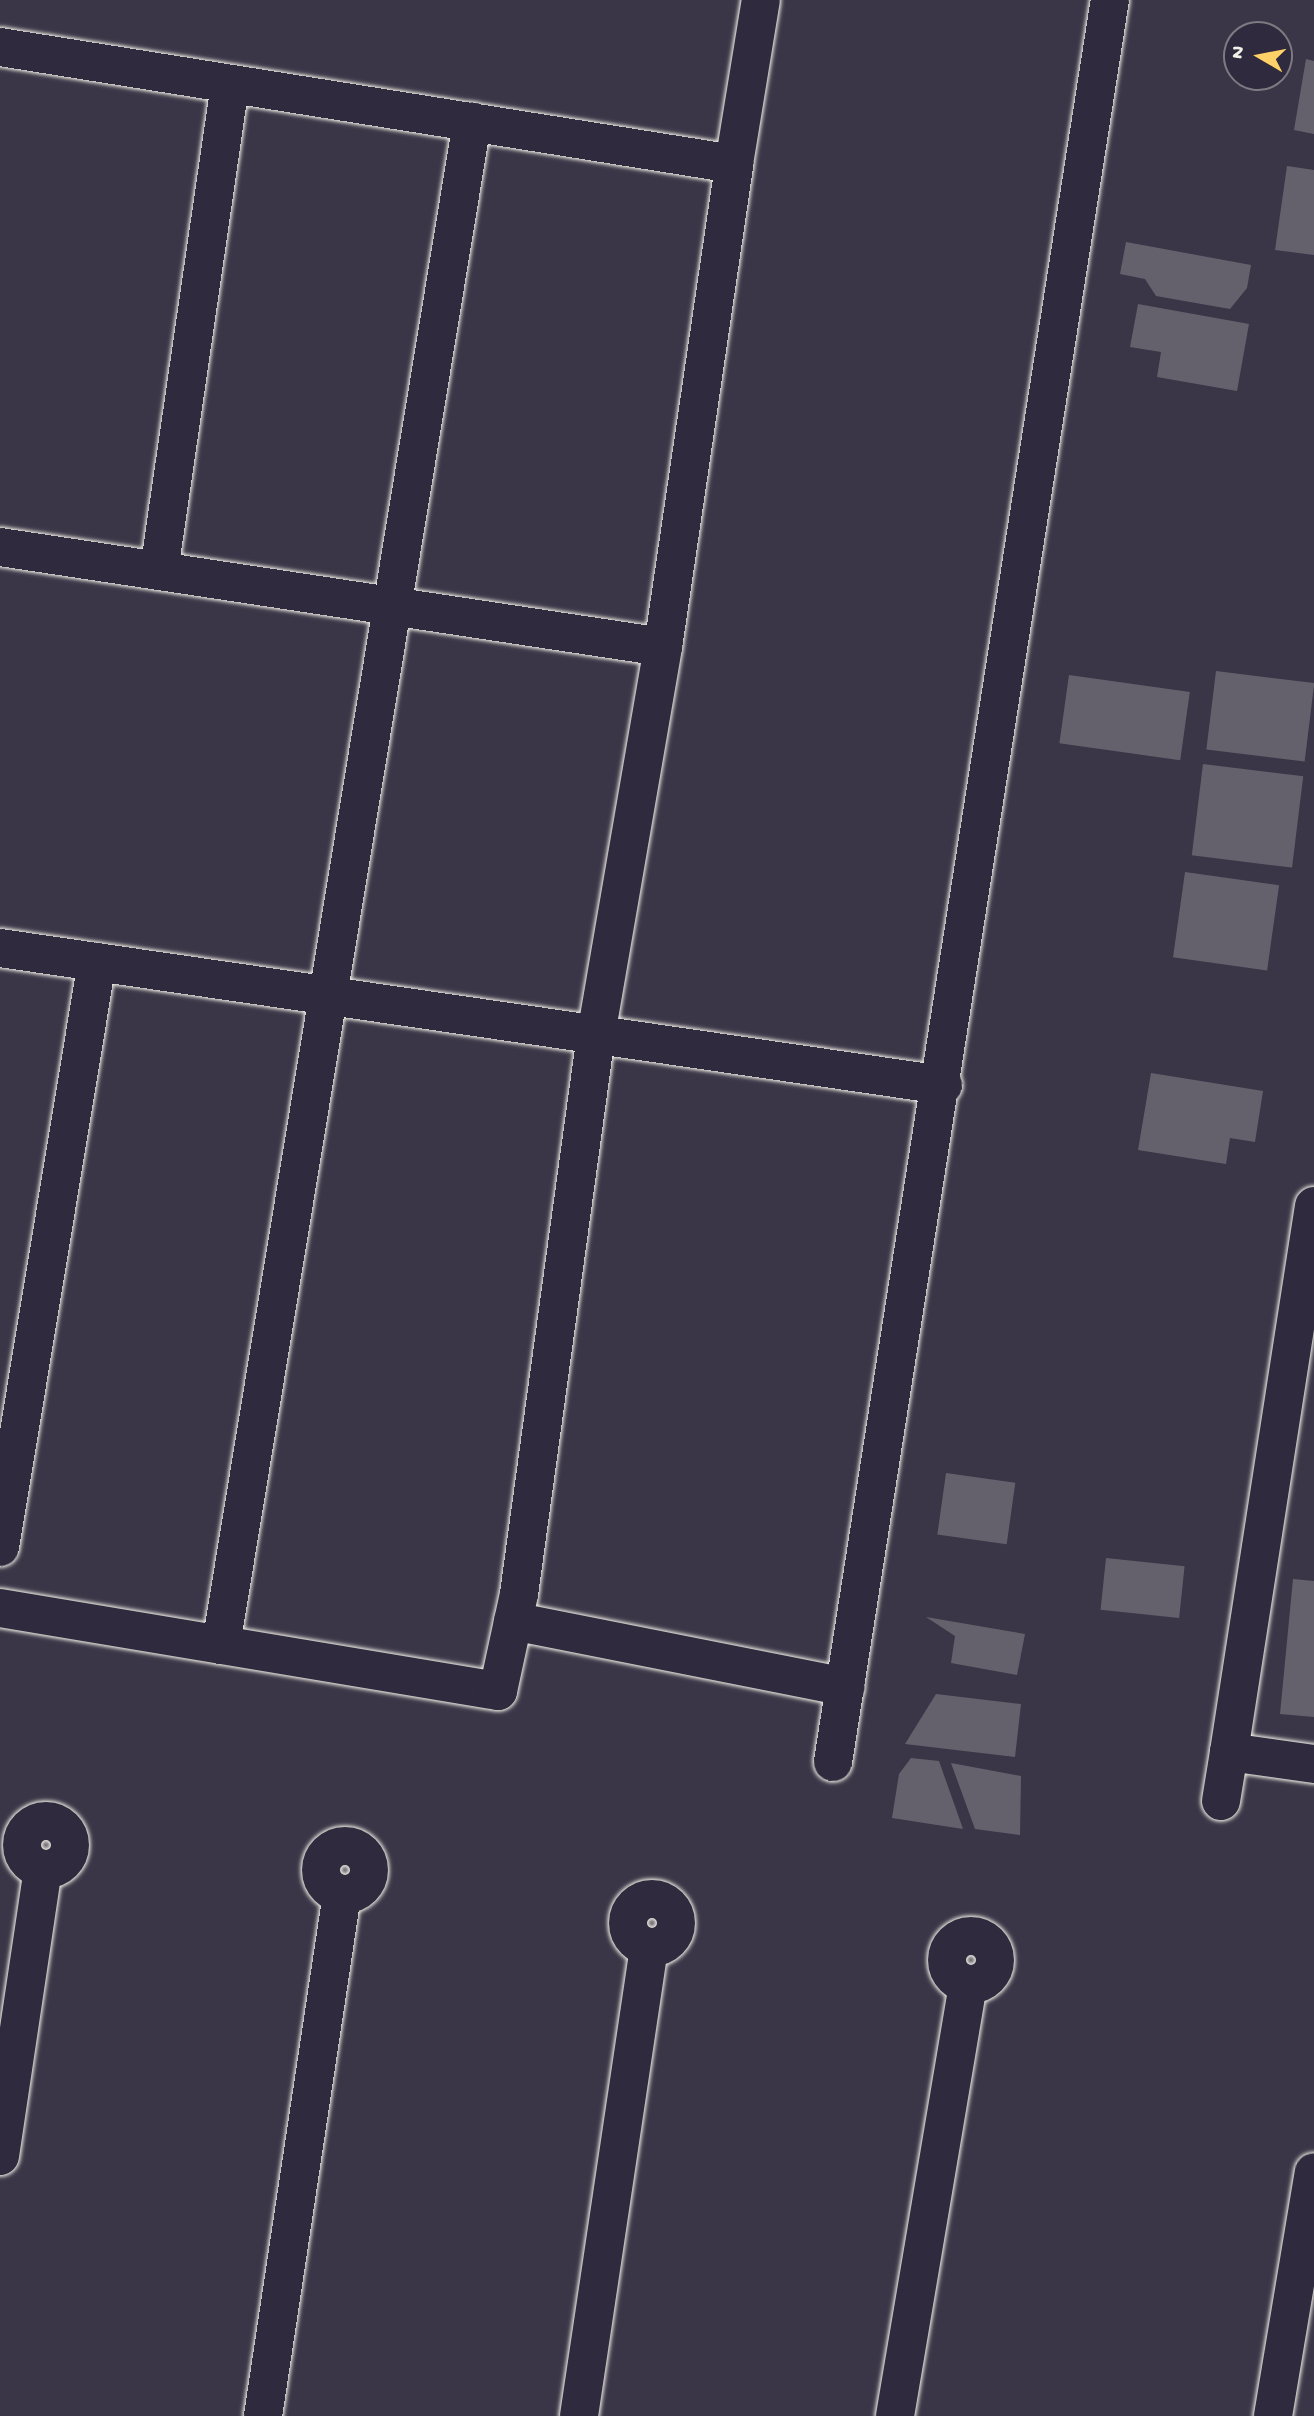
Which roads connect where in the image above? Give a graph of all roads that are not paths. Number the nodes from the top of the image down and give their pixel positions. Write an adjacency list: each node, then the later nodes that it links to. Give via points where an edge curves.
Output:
1 (761, 0): 6 (street)
2 (1110, 0): 15 (street)
3 (0, 47): 4 (street)
4 (230, 84): 5 (street); 8 (street)
5 (472, 122): 6 (street); 9 (street)
6 (734, 164): 10 (street)
7 (0, 547): 8 (street)
8 (159, 571): 9 (street)
9 (392, 606): 10 (street); 13 (street)
10 (663, 647): 14 (street)
11 (0, 948): 12 (street)
12 (97, 962): 13 (street); 18 (street)
13 (328, 996): 14 (street); 21 (street)
14 (596, 1035): 15 (street); 20 (street)
15 (943, 1085): 22 (street)
16 (1314, 1206): 17 (street)
17 (1300, 1382): 23 (street)
18 (0, 1547)
19 (0, 1608): 21 (street)
20 (513, 1621): 21 (street, via 498,1691); 22 (street)
21 (221, 1645)
22 (846, 1687): 24 (street)
23 (1230, 1752): 25 (street); 26 (street)
24 (833, 1762)
25 (1314, 1764)
26 (1221, 1801)
27 (43, 1869): 31 (street)
28 (342, 1894): 33 (street)
29 (649, 1947): 34 (street)
30 (968, 1984): 35 (street)
31 (0, 2156)
32 (1314, 2172): 36 (street)
33 (263, 2416)
34 (579, 2416)
35 (895, 2416)
36 (1273, 2416)

